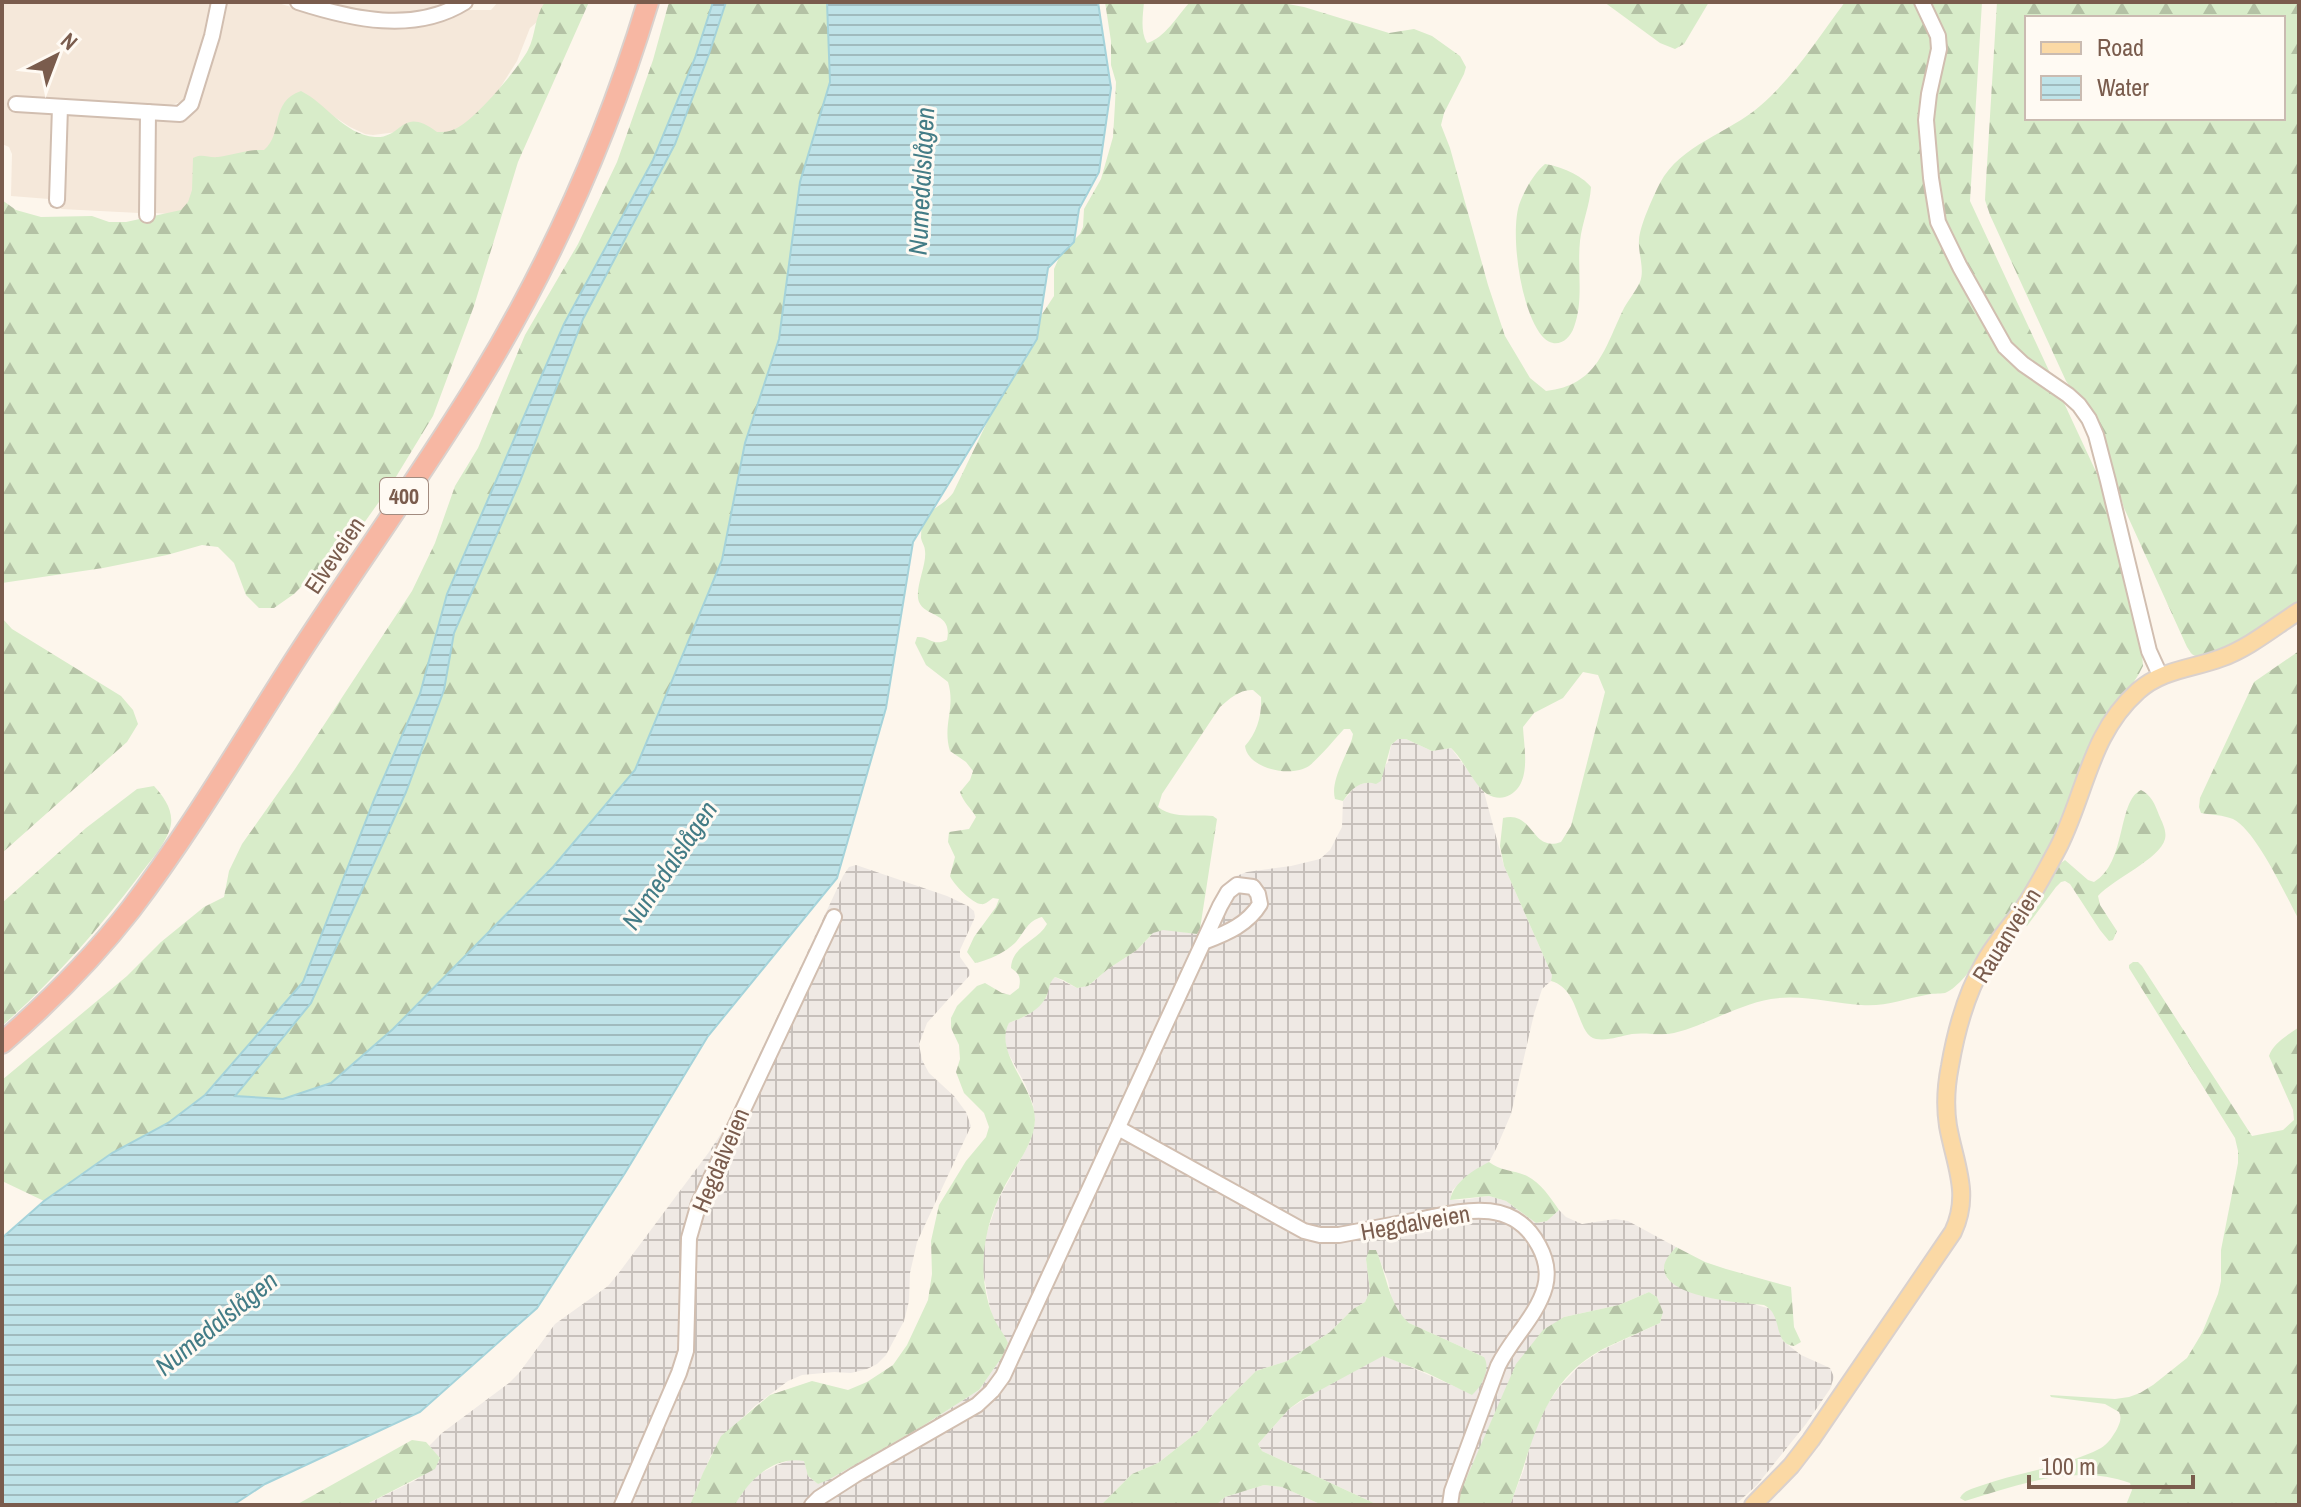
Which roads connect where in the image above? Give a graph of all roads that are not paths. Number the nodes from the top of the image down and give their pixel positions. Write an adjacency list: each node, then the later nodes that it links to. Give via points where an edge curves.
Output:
1 (219, 2): 8 (street, via 191,104 180,114)
2 (298, 2): 3 (street, via 339,15 400,23)
3 (465, 2)
4 (648, 2): 15 (highway, Elveveien / 400, via 572,206 508,332 455,420 129,912)
5 (1922, 2): 12 (street, via 1939,49 1926,120 1938,222 2005,347 2068,395 2089,419 2149,651)
6 (16, 104): 7 (street)
7 (60, 107): 8 (street); 9 (street)
8 (148, 112): 10 (street)
9 (57, 200)
10 (147, 215)
11 (2299, 611): 12 (main road, Rauanveien, via 2233,653)
12 (2160, 675): 20 (main road, Rauanveien, via 2127,702 2106,731 2057,850 1991,951 1970,994 1947,1083 1948,1122 1962,1192 1953,1232 1811,1440)
13 (834, 917): 17 (street, Hegdalveien, via 699,1203 689,1238 686,1351)
14 (1206, 941): 16 (street)
15 (2, 1043)
16 (1118, 1128): 18 (street, via 1009,1365 992,1391); 19 (street, Hegdalveien, via 1304,1231 1339,1235 1488,1210 1509,1216 1532,1234 1545,1258 1545,1288 1498,1366)
17 (622, 1505)
18 (812, 1505)
19 (1450, 1505)
20 (1753, 1505)

